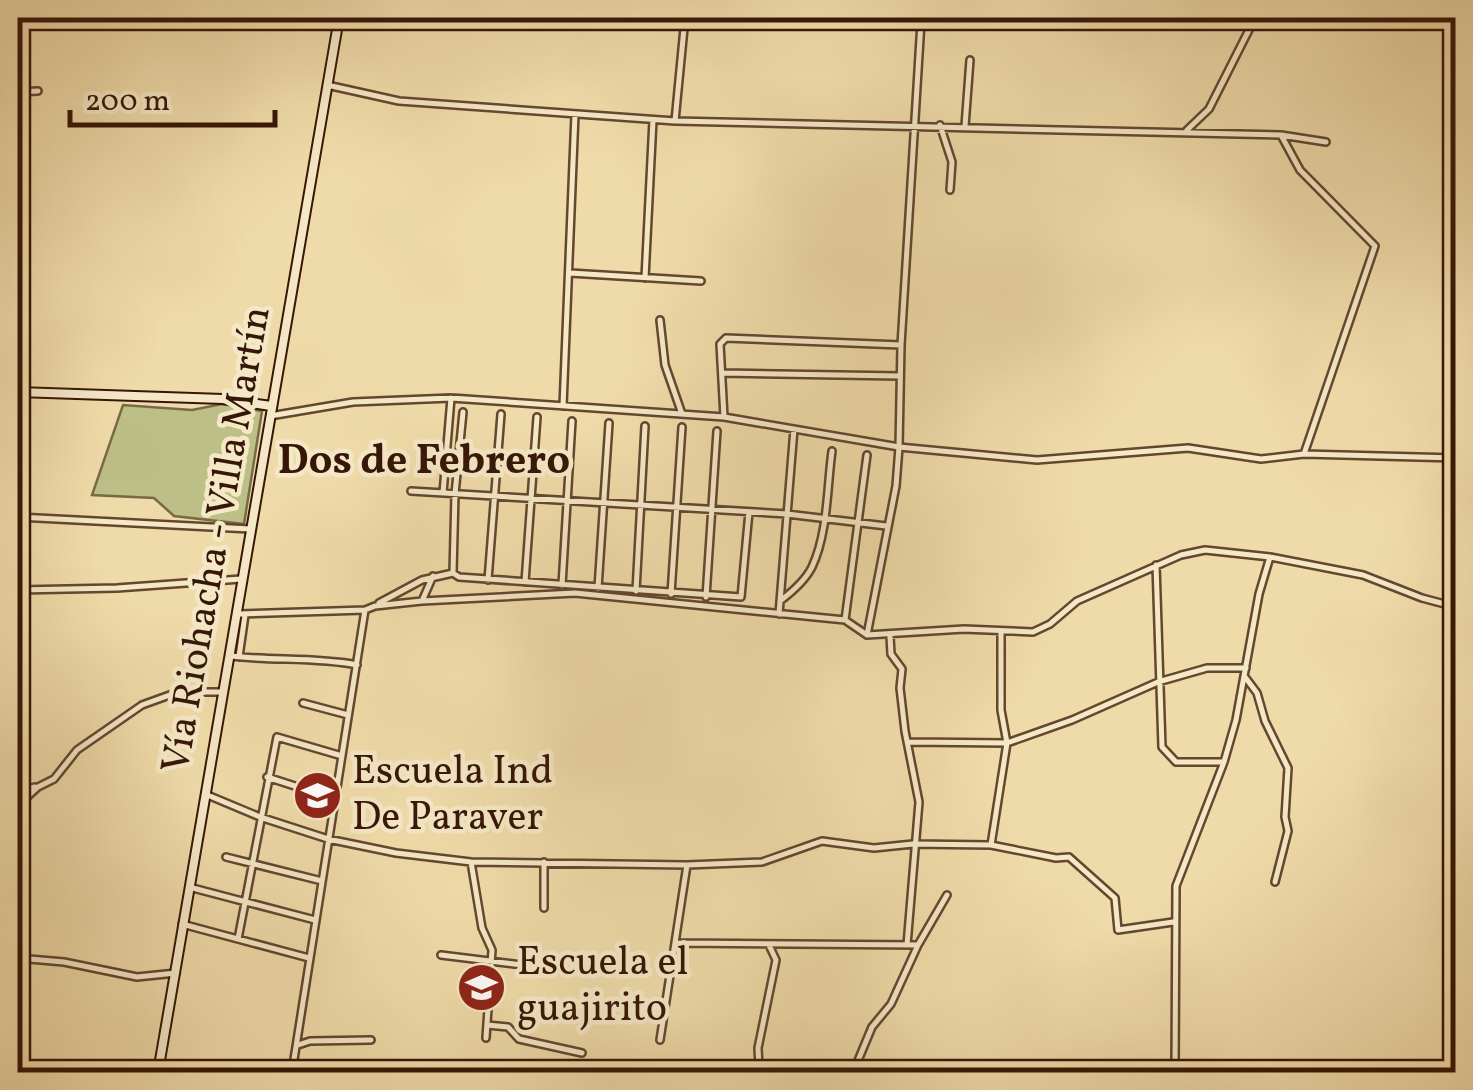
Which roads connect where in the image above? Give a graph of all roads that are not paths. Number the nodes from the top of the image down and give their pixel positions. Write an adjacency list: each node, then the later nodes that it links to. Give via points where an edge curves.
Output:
1 (339, 18): 6 (main road, Vía Riohacha - Villa Martín)
2 (685, 18): 11 (street)
3 (927, 18): 12 (street, via 921,22)
4 (1256, 18): 15 (street, via 1209,109)
5 (970, 60): 14 (street)
6 (327, 85): 9 (street, via 399,101); 29 (main road, Vía Riohacha - Villa Martín)
7 (38, 90): 8 (street)
8 (18, 92)
9 (575, 114): 10 (street); 19 (street)
10 (653, 120): 11 (street); 20 (street)
11 (674, 121): 12 (street)
12 (913, 125): 13 (street); 23 (street)
13 (940, 126): 14 (street); 18 (street, via 952,162)
14 (965, 126): 15 (street)
15 (1185, 132): 16 (street)
16 (1281, 134): 17 (street); 43 (street, via 1300,170 1375,246)
17 (1326, 142)
18 (950, 190)
19 (568, 274): 20 (street); 28 (street)
20 (645, 278): 21 (street)
21 (702, 281)
22 (660, 320): 32 (street, via 665,365)
23 (900, 345): 24 (street, via 726,338 720,344); 25 (street)
24 (722, 373): 25 (street); 33 (street)
25 (900, 376): 41 (street)
26 (18, 392): 29 (main road, via 182,397)
27 (451, 398): 28 (street); 29 (street); 47 (street)
28 (563, 406): 32 (street)
29 (271, 410): 62 (main road, Vía Riohacha - Villa Martín)
30 (463, 412): 48 (street)
31 (501, 414): 49 (street)
32 (682, 414): 33 (street)
33 (724, 417): 39 (street)
34 (537, 418): 50 (street)
35 (572, 421): 51 (street)
36 (609, 423): 52 (street)
37 (645, 426): 53 (street)
38 (682, 427): 54 (street)
39 (794, 429): 41 (street); 57 (street)
40 (717, 431): 55 (street)
41 (900, 447): 43 (street, via 1037,460 1188,448 1261,459); 61 (street)
42 (832, 451): 59 (street)
43 (1304, 454): 45 (street)
44 (868, 455): 60 (street)
45 (1456, 458)
46 (411, 491): 47 (street)
47 (442, 493): 48 (street)
48 (455, 494): 49 (street); 65 (street)
49 (495, 496): 50 (street); 68 (street)
50 (530, 498): 51 (street); 69 (street)
51 (568, 501): 52 (street); 70 (street)
52 (604, 503): 53 (street); 71 (street)
53 (642, 505): 54 (street); 73 (street)
54 (677, 508): 55 (street); 74 (street)
55 (712, 510): 56 (street); 75 (street)
56 (749, 512): 57 (street); 75 (street, via 741,598)
57 (787, 514): 59 (street); 77 (street)
58 (18, 517): 62 (street)
59 (823, 518): 60 (street); 77 (street, via 812,567)
60 (858, 522): 61 (street); 83 (street)
61 (887, 526): 85 (street)
62 (250, 529): 67 (main road, Vía Riohacha - Villa Martín)
63 (1270, 556): 64 (street, via 1205,550); 79 (street, via 1363,575); 90 (street)
64 (1156, 565): 84 (street, via 1077,601 1032,632); 92 (street)
65 (453, 573): 66 (street); 68 (street)
66 (433, 576): 76 (street); 78 (street)
67 (241, 578): 72 (street); 81 (main road, Vía Riohacha - Villa Martín)
68 (488, 580): 69 (street)
69 (525, 582): 70 (street)
70 (562, 586): 71 (street)
71 (598, 588): 73 (street)
72 (18, 590)
73 (636, 591): 74 (street)
74 (671, 594): 75 (street)
75 (706, 597)
76 (422, 601): 78 (street); 82 (street, via 575,593)
77 (780, 602): 82 (street)
78 (374, 606): 80 (street)
79 (1456, 606)
80 (366, 610): 81 (street); 89 (street)
81 (240, 614): 87 (main road, Vía Riohacha - Villa Martín); 88 (street)
82 (779, 614): 83 (street)
83 (845, 620): 85 (street)
84 (1000, 631): 86 (street); 97 (street)
85 (867, 635): 86 (street)
86 (890, 636): 96 (street, via 891,654 902,669)
87 (228, 655): 88 (street); 93 (main road, Vía Riohacha - Villa Martín)
88 (239, 657): 89 (street)
89 (357, 665): 95 (street)
90 (1246, 668): 91 (street); 92 (street, via 1207,668)
91 (1245, 677): 99 (street); 116 (street, via 1288,768 1288,831)
92 (1158, 682): 97 (street); 99 (street, via 1162,747 1176,762)
93 (222, 692): 101 (street, via 178,692 142,705); 103 (main road, Vía Riohacha - Villa Martín)
94 (302, 703): 95 (street)
95 (348, 716): 98 (street)
96 (909, 742): 97 (street); 108 (street, via 920,802)
97 (1007, 743): 109 (street)
98 (342, 756): 100 (street, via 277,737); 104 (street)
99 (1224, 762): 122 (street, via 1176,886)
100 (267, 778): 104 (street); 106 (street)
101 (38, 787): 102 (street); 105 (street)
102 (18, 791)
103 (205, 794): 106 (street); 117 (main road, Vía Riohacha - Villa Martín)
104 (335, 799): 107 (street)
105 (18, 805)
106 (260, 817): 107 (street); 113 (street)
107 (328, 839): 111 (street); 115 (street)
108 (914, 844): 109 (street); 114 (street, via 822,842 762,862); 127 (street)
109 (991, 845): 122 (street, via 1070,857 1115,898 1118,930)
110 (226, 856): 113 (street)
111 (471, 862): 112 (street); 132 (street)
112 (544, 862): 114 (street); 120 (street)
113 (252, 863): 115 (street); 119 (street)
114 (686, 865): 125 (street)
115 (322, 881): 121 (street)
116 (1275, 882)
117 (189, 887): 119 (street); 123 (main road, Vía Riohacha - Villa Martín)
118 (948, 895): 128 (street)
119 (245, 900): 121 (street); 124 (street)
120 (544, 908)
121 (316, 920): 131 (street)
122 (1174, 922): 145 (street)
123 (182, 924): 124 (street); 134 (main road, Vía Riohacha - Villa Martín)
124 (238, 939): 131 (street)
125 (676, 943): 126 (street); 138 (street)
126 (769, 945): 127 (street); 141 (street, via 776,960)
127 (906, 945): 128 (street)
128 (918, 945): 144 (street, via 891,1004)
129 (442, 954): 132 (street)
130 (18, 958): 134 (street, via 137,976)
131 (310, 958): 139 (street)
132 (491, 963): 133 (street); 135 (street)
133 (562, 970)
134 (176, 973): 142 (main road, Vía Riohacha - Villa Martín)
135 (487, 1025): 136 (street); 140 (street, via 508,1027 519,1039 547,1048)
136 (486, 1038)
137 (370, 1040): 139 (street)
138 (660, 1040)
139 (298, 1045): 143 (street)
140 (582, 1053)
141 (759, 1066)
142 (158, 1072)
143 (292, 1072)
144 (847, 1072)
145 (1175, 1072)

